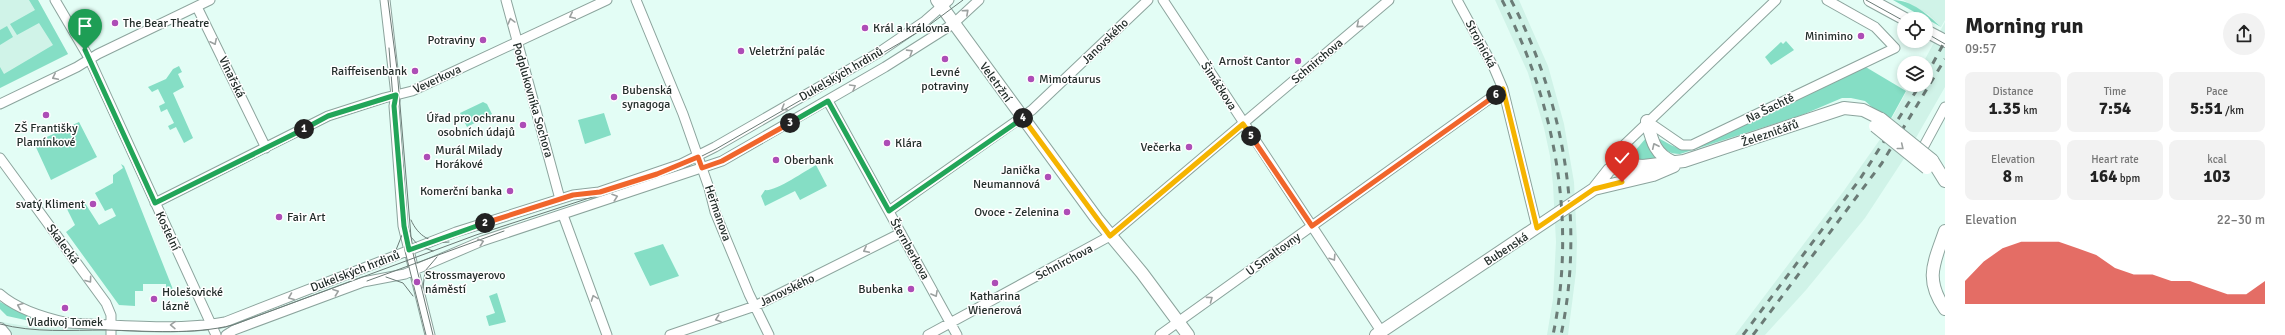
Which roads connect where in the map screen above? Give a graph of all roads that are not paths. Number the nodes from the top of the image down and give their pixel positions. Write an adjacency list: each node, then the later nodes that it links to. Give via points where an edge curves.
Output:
1 (55, 0): 22 (street, Kostelní)
2 (210, 0): 16 (street)
3 (385, 0): 24 (street)
4 (506, 0): 21 (street, Podplukovníka Sochora, one-way to 4)
5 (608, 0): 21 (street, Veverkova, one-way to 21)
6 (636, 0): 32 (street, Heřmanova)
7 (980, 0): 18 (street, Dukelských hrdinů, one-way to 7)
8 (1148, 0): 28 (street, Janovského)
9 (1163, 0): 30 (street, Šimáčkova)
10 (1389, 0): 30 (street, Schnirchova, one-way to 30)
11 (1457, 0): 23 (street, Strojnická)
12 (1776, 0): 29 (street)
13 (1827, 0): 29 (street, Na Šachtě, via 1875,27 1895,48 1692,145 1682,145)
14 (1870, 0): 17 (main road)
15 (942, 2): 18 (main road, Veletržní); 32 (street, Dukelských hrdinů, one-way to 32, via 878,53)
16 (197, 7): 22 (street); 31 (street, Vinařská, one-way to 31)
17 (1897, 15)
18 (953, 24): 25 (street, Dukelských hrdinů, one-way to 18); 28 (main road, Veletržní)
19 (1933, 35): 20 (main road)
20 (1945, 41)
21 (517, 42): 24 (street, Veverkova, via 412,91); 41 (street, Podplukovníka Sochora)
22 (89, 58): 26 (street, one-way to 26, via 77,67); 42 (street, Kostelní)
23 (1503, 89): 45 (street, U Smaltovny); 46 (street, Strojnická)
24 (396, 95): 31 (street, Veverkova, via 328,116); 50 (street, via 394,106 403,220)
25 (828, 101): 37 (street, Dukelských hrdinů, via 722,161); 43 (street, Šternberkova)
26 (0, 104)
27 (1945, 107): 36 (street)
28 (1022, 117): 43 (street, Janovského); 49 (main road, Veletržní)
29 (1647, 121): 34 (main road, one-way to 29, via 1662,156 1655,148); 35 (street, via 1622,146)
30 (1243, 124): 45 (street, Šimáčkova); 49 (street, Schnirchova)
31 (266, 148): 42 (street, Veverkova)
32 (698, 157): 37 (street, Heřmanova); 41 (street, Dukelských hrdinů, via 657,174 600,192)
33 (0, 158): 58 (street, Skalecká, one-way to 58, via 106,303)
34 (1679, 161): 35 (main road, Železničářů, via 1643,166); 38 (main road, Železničářů); 39 (main road, Železničářů, bridge, via 1839,109 1855,108 1871,113 1878,123)
35 (1619, 164): 38 (street, via 1636,173); 40 (main road, Bubenská, via 1609,170)
36 (1914, 165)
37 (702, 168): 44 (street, Dukelských hrdinů, one-way to 37); 53 (street, Heřmanova, via 715,212)
38 (1653, 175): 40 (main road, Železničářů)
39 (1944, 178)
40 (1594, 189): 46 (main road, Bubenská)
41 (560, 199): 50 (street, Dukelských hrdinů)
42 (155, 203): 57 (street, Kostelní)
43 (889, 211): 48 (street, Šternberkova)
44 (563, 215): 51 (street, Dukelských hrdinů, one-way to 44, via 457,250); 66 (street, one-way to 44)
45 (1312, 226): 55 (street, U Smaltovny, one-way to 45); 60 (street, Šimáčkova, one-way to 60)
46 (1537, 228): 60 (main road, Bubenská)
47 (1945, 231): 54 (main road, via 1932,278 1933,289)
48 (900, 233): 53 (street, Janovského, one-way to 53); 56 (street, Šternberkova, one-way to 56)
49 (1110, 236): 55 (main road, Veletržní); 56 (street, Schnirchova)
50 (409, 250): 51 (street); 57 (street, Dukelských hrdinů, one-way to 57, via 244,315)
51 (413, 271): 64 (street, Dukelských hrdinů, one-way to 51, via 358,284); 65 (street)
52 (0, 294): 58 (street, Dukelských hrdinů, one-way to 52, via 54,320 16,305)
53 (755, 306): 67 (street, Janovského, one-way to 67); 68 (street, Heřmanova)
54 (1945, 309)
55 (1179, 322): 71 (street, U Smaltovny); 72 (main road, Veletržní)
56 (951, 323): 69 (street, Schnirchova); 70 (street, Šternberkova)
57 (212, 324): 58 (street, Dukelských hrdinů, one-way to 58); 63 (street, Kostelní)
58 (111, 325): 62 (street, Skalecká)
59 (0, 329): 61 (main road)
60 (1379, 333)
61 (5, 335)
62 (111, 335)
63 (216, 335)
64 (226, 335)
65 (430, 335)
66 (607, 335)
67 (670, 335)
68 (769, 335)
69 (928, 335)
70 (957, 335)
71 (1160, 335)
72 (1188, 335)

